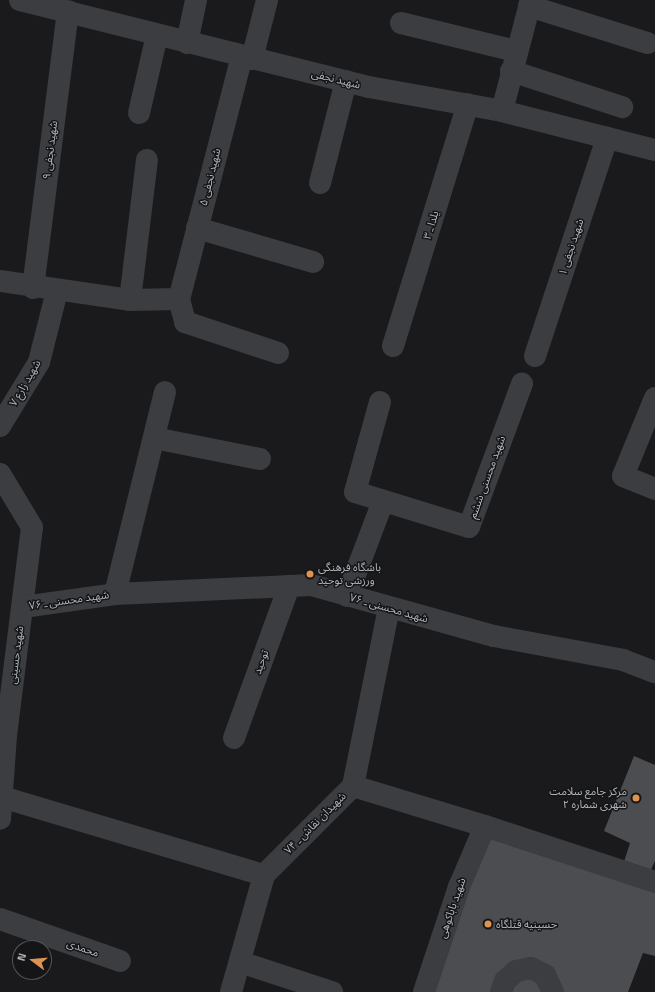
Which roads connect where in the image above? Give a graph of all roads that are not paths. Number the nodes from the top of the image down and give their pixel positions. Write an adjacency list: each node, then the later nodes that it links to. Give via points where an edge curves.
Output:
1 (20, 0): 5 (street, شهید نجفی)
2 (196, 0): 8 (street)
3 (267, 0): 10 (street, شهید نجفی ۵)
4 (530, 3): 9 (street); 11 (street)
5 (61, 7): 7 (street, شهید نجفی); 24 (street, شهید نجفی ۹)
6 (401, 24): 11 (street)
7 (157, 35): 8 (street, شهید نجفی); 16 (street)
8 (187, 43): 10 (street, شهید نجفی)
9 (647, 43)
10 (247, 58): 12 (street, شهید نجفی); 21 (street, شهید نجفی ۵)
11 (514, 61): 14 (street); 15 (street)
12 (346, 81): 13 (street, شهید نجفی); 20 (street)
13 (468, 104): 15 (street, شهید نجفی); 28 (street, یلدا ـ ۳)
14 (622, 107)
15 (502, 112): 17 (street, شهید نجفی)
16 (140, 113)
17 (607, 138): 18 (street, شهید نجفی); 30 (street, شهید نجفی ۱)
18 (655, 150)
19 (147, 160): 27 (street)
20 (320, 183)
21 (197, 228): 22 (street); 26 (street, شهید نجفی ۵)
22 (313, 262)
23 (0, 282): 24 (street)
24 (33, 288): 25 (street)
25 (57, 291): 27 (street); 35 (street, شهید زارع ۷, via 39,362)
26 (179, 299): 27 (street); 29 (street, via 185,322)
27 (130, 300)
28 (393, 346)
29 (278, 353)
30 (535, 356)
31 (522, 384): 40 (street, شهید محسنی ششم, via 469,527)
32 (165, 392): 36 (street)
33 (655, 398): 39 (street, via 623,476)
34 (380, 402): 40 (street, via 354,492)
35 (0, 426)
36 (154, 438): 37 (street); 42 (street)
37 (260, 459)
38 (0, 474): 44 (street, شهید حسینی, via 32,527)
39 (655, 489)
40 (383, 501): 43 (street)
41 (289, 586): 42 (street, شهید محسنی ـ ۷۶); 43 (street, شهید محسنی ـ ۷۶, via 311,585); 47 (street, توحید)
42 (115, 594): 44 (street, شهید محسنی ـ ۷۶)
43 (347, 596): 45 (street, شهید محسنی ـ ۷۶)
44 (23, 607): 48 (street, شهید حسینی)
45 (389, 608): 46 (street, شهید محسنی ـ ۷۶, via 494,636 623,660); 49 (street)
46 (655, 672)
47 (234, 738)
48 (2, 763): 50 (street, شهید حسینی)
49 (353, 786): 52 (street, شهیدان نقاش ـ ۷۴); 53 (street, شهیدان نقاش ـ ۷۴)
50 (2, 797): 51 (street, شهید حسینی); 53 (street)
51 (0, 819)
52 (485, 826): 54 (street, شهیدان نقاش ـ ۷۴); 60 (street, شهید باباکوهی, via 459,887)
53 (264, 875): 57 (street)
54 (655, 882)
55 (0, 919): 56 (street, محمدی)
56 (120, 961)
57 (240, 962): 58 (street); 59 (street)
58 (230, 992)
59 (332, 992)
60 (424, 992)
61 (501, 992): 62 (street, via 504,981 516,971 531,968 545,975)
62 (553, 992)

